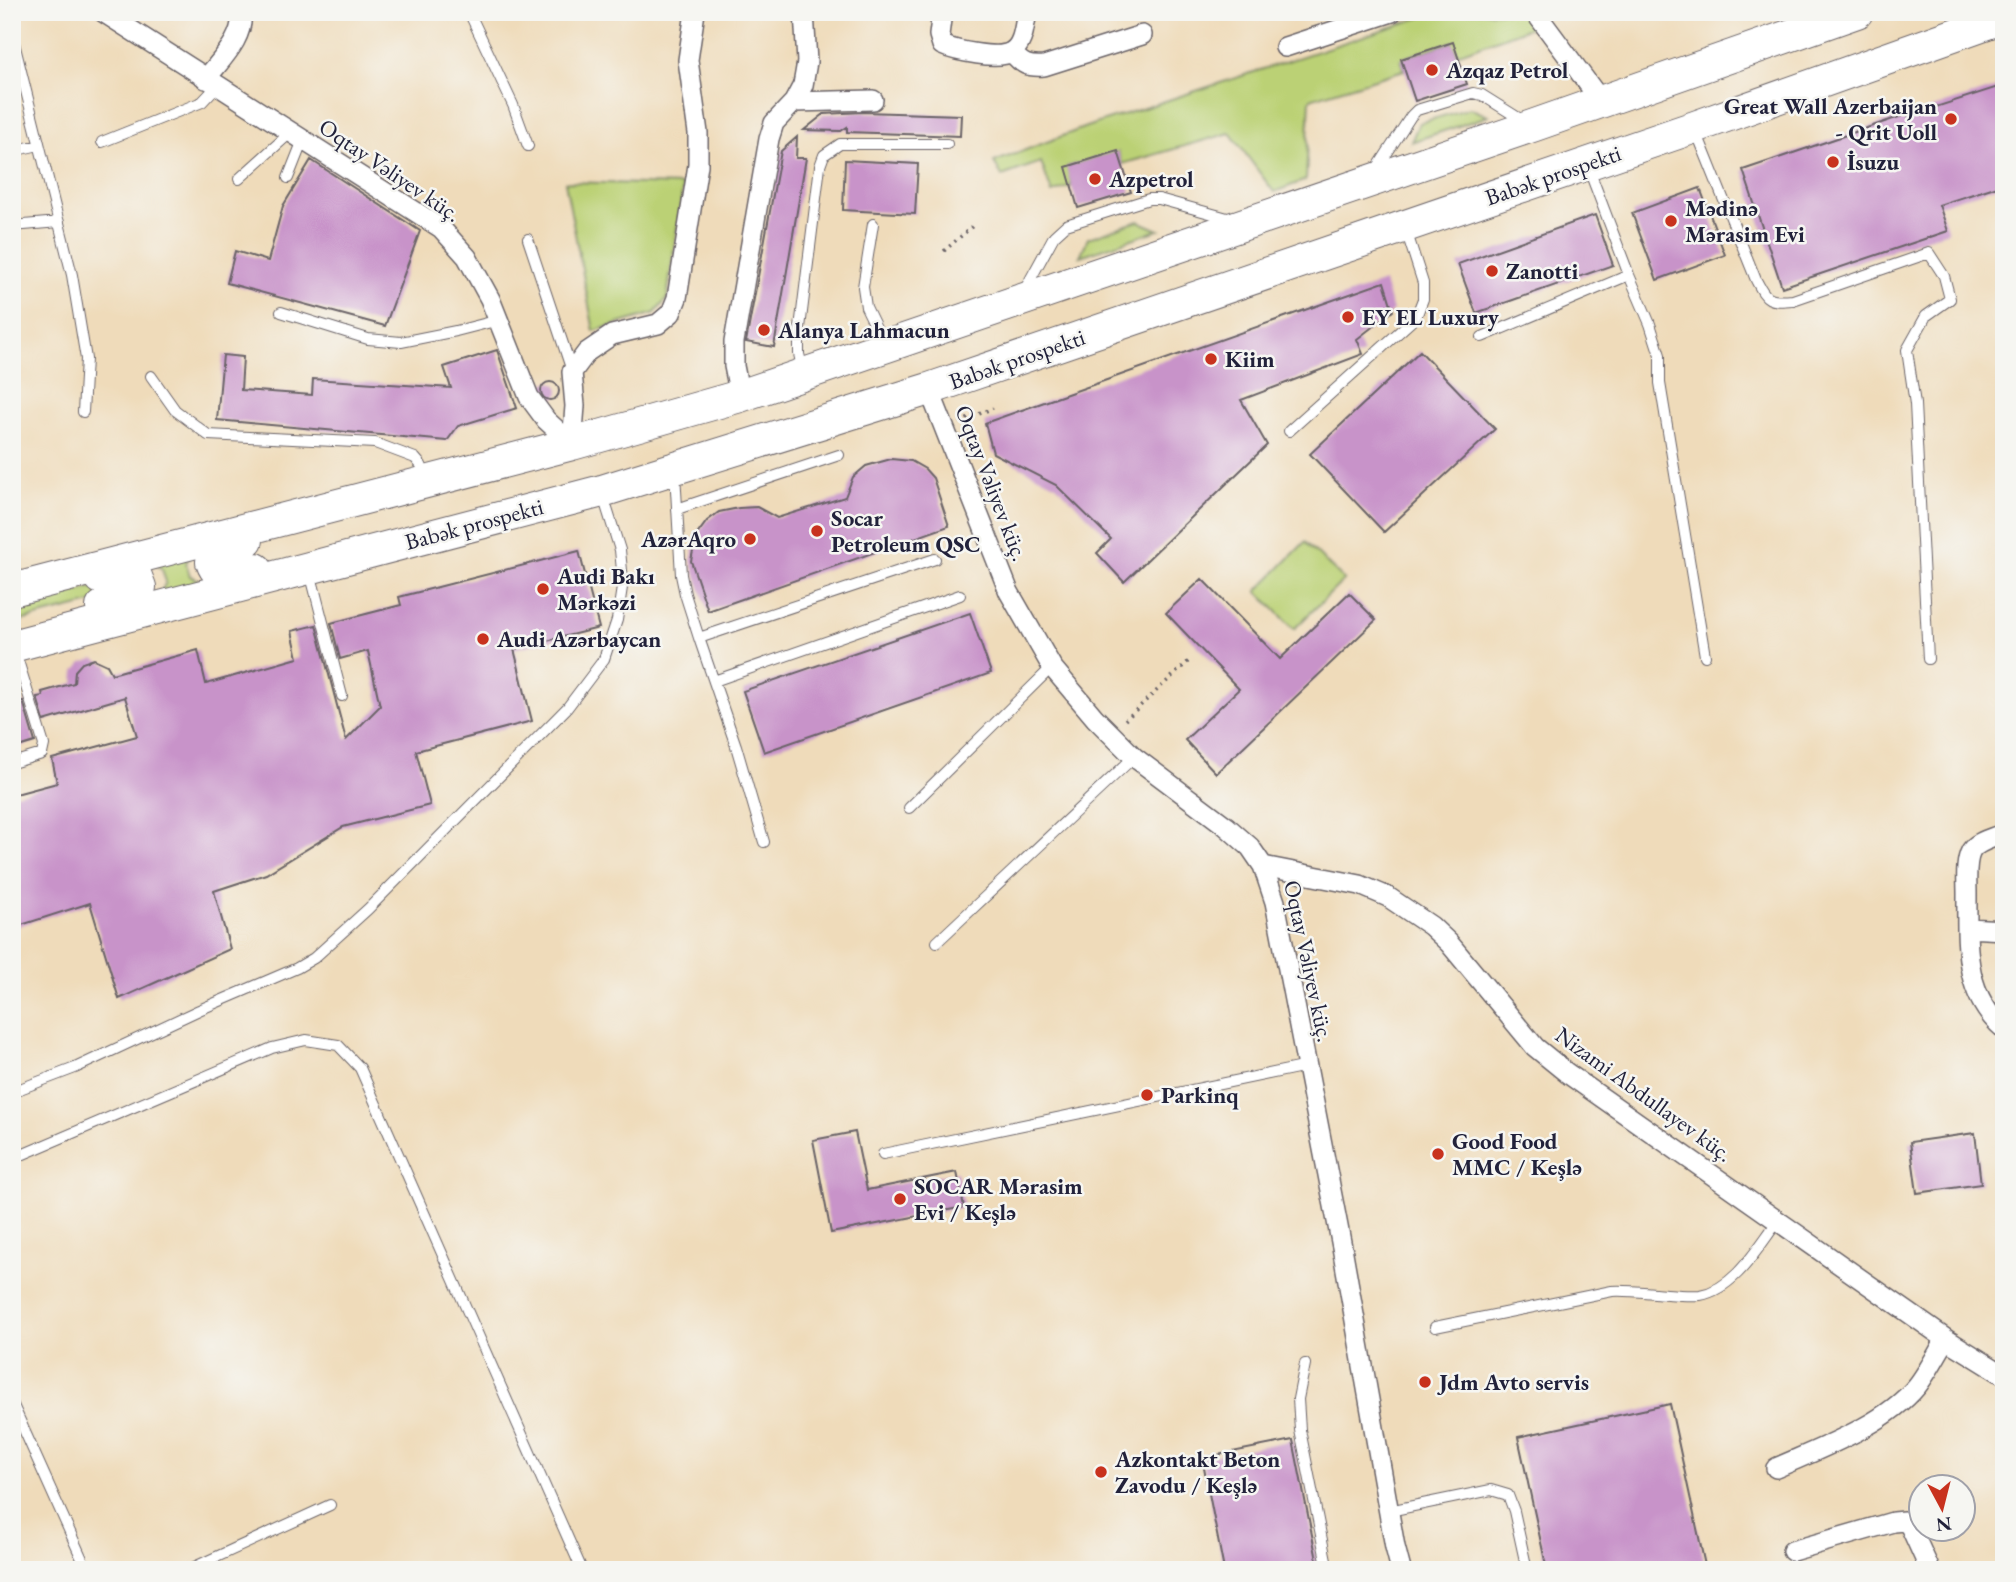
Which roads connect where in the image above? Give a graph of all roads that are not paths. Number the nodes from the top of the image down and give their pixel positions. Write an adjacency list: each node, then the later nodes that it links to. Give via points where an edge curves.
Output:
1 (103, 12): 16 (street, Oqtay Vəliyev küç.)
2 (241, 12): 16 (street, via 237,38)
3 (469, 12): 26 (lane)
4 (695, 12): 44 (street, via 688,60 698,165 677,298 671,313 658,324 612,335 587,352)
5 (804, 12): 18 (street, via 807,62)
6 (942, 12): 15 (street, via 942,45 954,51)
7 (1027, 12): 15 (street)
8 (1392, 12): 14 (street)
9 (1535, 12): 19 (street)
10 (1853, 13): 19 (main road)
11 (2004, 17): 21 (main road, Babək prospekti)
12 (1142, 35): 15 (street, via 1044,66 1021,64)
13 (12, 36): 25 (lane)
14 (1285, 47)
15 (1012, 52)
16 (211, 83): 22 (street, Oqtay Vəliyev küç.); 23 (lane, via 202,102)
17 (873, 100): 18 (street)
18 (794, 102): 48 (street, via 774,123 769,139 734,342)
19 (1601, 102): 20 (main road)
20 (1532, 126): 31 (main road); 31 (lane, via 1473,93 1417,110)
21 (1695, 127): 28 (main road, Babək prospekti); 66 (lane, via 1765,297 1776,302 1793,300 1929,253 1944,276 1950,299 1926,316 1907,349 1915,404)
22 (296, 136): 29 (lane); 30 (lane); 41 (street, Oqtay Vəliyev küç., via 441,228 467,257)
23 (102, 142)
24 (947, 144): 45 (lane, via 840,144 824,155 799,336)
25 (39, 145): 27 (lane); 32 (lane)
26 (528, 146)
27 (12, 151)
28 (1587, 164): 36 (main road, Babək prospekti); 38 (lane)
29 (288, 178)
30 (239, 179)
31 (1370, 180): 34 (main road)
32 (59, 222): 35 (lane); 49 (lane, via 86,359)
33 (873, 223): 43 (lane, via 863,298)
34 (1245, 223): 39 (main road); 39 (lane, via 1149,199 1066,225 1054,236)
35 (12, 226)
36 (1405, 226): 47 (main road, Babək prospekti); 50 (lane, via 1423,283 1416,317)
37 (528, 239): 44 (lane)
38 (1629, 275): 42 (lane); 65 (lane, via 1660,355 1660,383)
39 (1018, 301): 43 (main road)
40 (281, 312): 41 (lane, via 368,339 401,342)
41 (499, 320): 51 (street, Oqtay Vəliyev küç., via 529,397)
42 (1482, 337)
43 (886, 347): 45 (main road)
44 (572, 372): 51 (street)
45 (804, 375): 48 (main road)
46 (151, 376): 54 (lane, via 175,410 208,435 375,443 415,458)
47 (929, 389): 53 (main road, Babək prospekti); 67 (street, Oqtay Vəliyev küç., via 1009,592)
48 (740, 396): 51 (main road)
49 (83, 412)
50 (1289, 431)
51 (572, 444): 54 (main road)
52 (839, 455): 56 (lane)
53 (675, 470): 55 (main road, Babək prospekti); 56 (lane)
54 (427, 481): 57 (main road, via 332,519 230,544 214,555 212,562 224,575 323,553); 60 (main road)
55 (602, 491): 57 (main road, Babək prospekti); 81 (lane, via 620,551 623,581 617,621 604,659 567,708 314,958)
56 (677, 509): 63 (lane, via 683,584)
57 (360, 554): 59 (main road, Babək prospekti)
58 (934, 559): 63 (lane)
59 (309, 568): 64 (main road, Babək prospekti); 69 (lane)
60 (12, 590)
61 (960, 595): 68 (lane)
62 (12, 600): 64 (main road, via 127,572 139,579 140,587 132,598)
63 (699, 638): 68 (lane)
64 (13, 641): 71 (lane, via 44,746 42,754)
65 (1705, 656)
66 (1928, 659)
67 (1052, 667): 70 (street, Oqtay Vəliyev küç.); 72 (lane)
68 (714, 681): 74 (lane)
69 (342, 696)
70 (1134, 757): 75 (street, Oqtay Vəliyev küç., via 1226,826); 78 (lane)
71 (12, 763)
72 (909, 808)
73 (2004, 833): 76 (street, via 1970,853)
74 (764, 842)
75 (1263, 866): 80 (street, Oqtay Vəliyev küç., via 1275,902); 84 (street, Nizami Abdullayev küç., via 1360,886 1388,897 1431,926 1535,1047)
76 (1967, 928): 77 (street); 79 (street, via 1968,965 1975,986 1985,1010)
77 (2004, 930)
78 (937, 942)
79 (2004, 1029)
80 (1307, 1066): 82 (lane); 92 (street, Oqtay Vəliyev küç.)
81 (12, 1093)
82 (883, 1154)
83 (12, 1159): 96 (lane, via 272,1048 306,1040 338,1045 360,1068)
84 (1779, 1220): 85 (lane, via 1737,1274 1713,1291 1699,1295 1612,1291); 86 (street, Nizami Abdullayev küç.)
85 (1435, 1327)
86 (1946, 1339): 88 (street, Nizami Abdullayev küç.); 90 (street, via 1917,1386 1888,1412 1856,1432)
87 (1305, 1364): 97 (lane, via 1298,1399 1300,1430)
88 (2004, 1375)
89 (12, 1403): 94 (lane)
90 (1776, 1468)
91 (330, 1505): 95 (lane)
92 (1389, 1511): 98 (street, Oqtay Vəliyev küç.); 99 (lane, via 1490,1489 1508,1495)
93 (1792, 1551): 100 (street, via 1904,1521)
94 (87, 1570)
95 (188, 1570)
96 (582, 1570)
97 (1328, 1570)
98 (1401, 1570)
99 (1527, 1570)
100 (1930, 1570)

